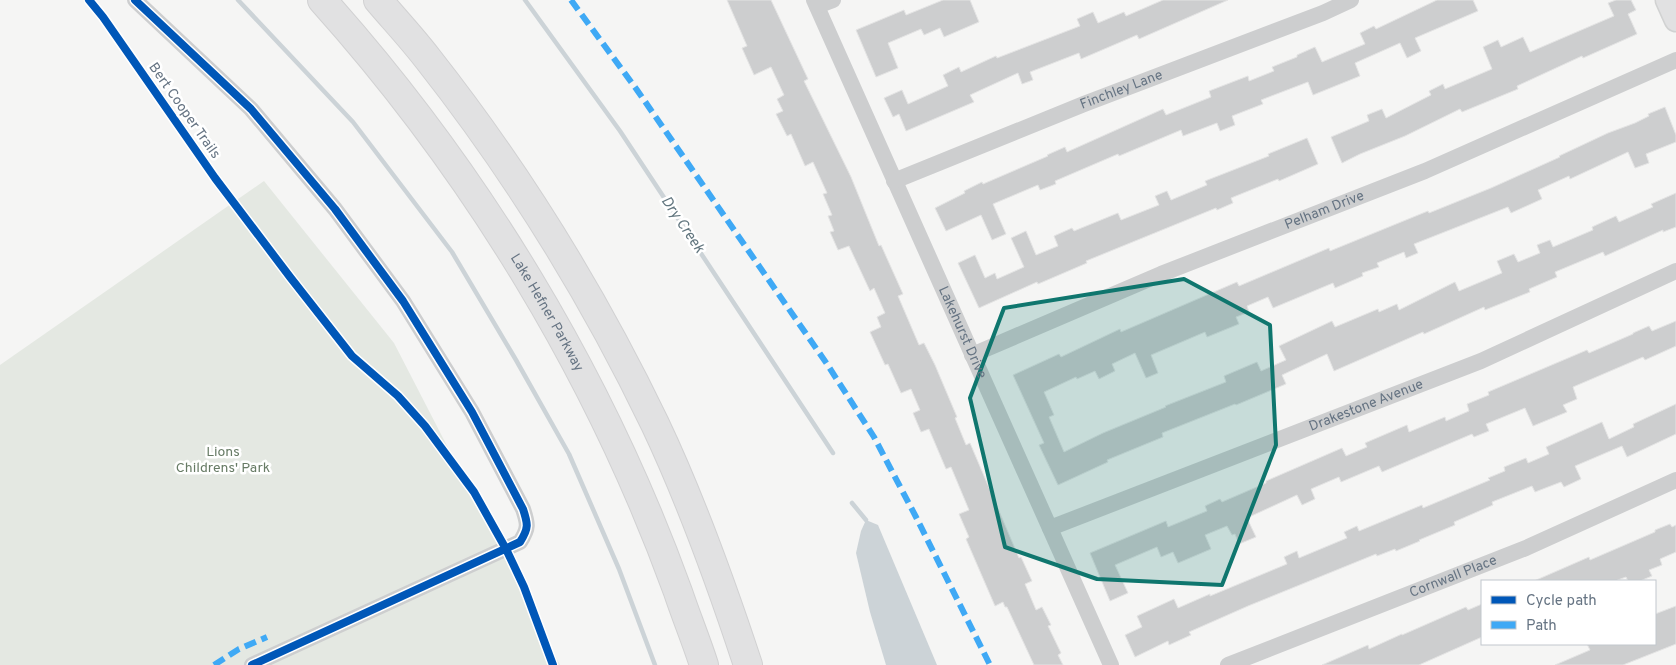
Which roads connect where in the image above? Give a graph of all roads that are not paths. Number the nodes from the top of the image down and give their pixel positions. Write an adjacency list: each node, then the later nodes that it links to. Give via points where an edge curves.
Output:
1 (134, 0): 15 (street, via 251,109 335,209 403,300 467,404 527,520 527,531 520,542)
2 (322, 0): 16 (highway, Lake Hefner Parkway, via 398,90 445,153 490,218 558,331 638,490)
3 (378, 0): 17 (highway, via 427,57 517,181 606,328 655,425 699,525)
4 (833, 0): 7 (street)
5 (1351, 0): 10 (street, Finchley Lane)
6 (1667, 0): 8 (main road)
7 (815, 3): 10 (street, Lakehurst Drive)
8 (1676, 20)
9 (1676, 60): 12 (street, Pelham Drive, via 1425,171 1161,274)
10 (894, 181): 12 (street, Lakehurst Drive)
11 (1676, 271): 14 (street, Drakestone Avenue, via 1481,361)
12 (972, 354): 14 (street, Lakehurst Drive)
13 (1676, 480): 19 (street, Cornwall Place, via 1526,548)
14 (1050, 528): 18 (street, Lakehurst Drive)
15 (252, 665)
16 (704, 665)
17 (748, 665)
18 (1111, 665)
19 (1228, 665)

